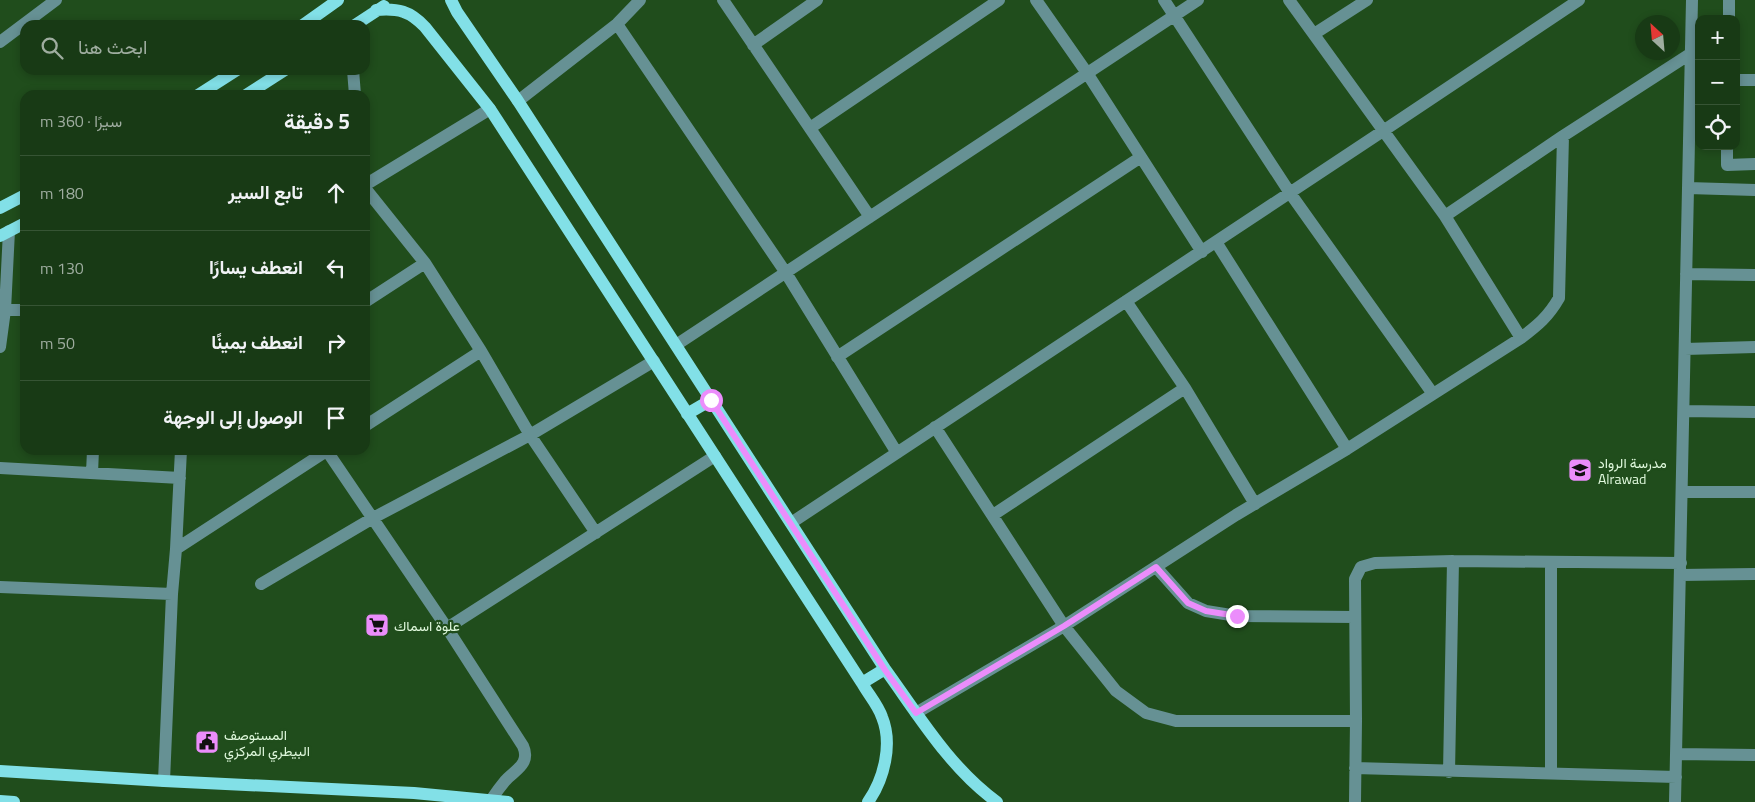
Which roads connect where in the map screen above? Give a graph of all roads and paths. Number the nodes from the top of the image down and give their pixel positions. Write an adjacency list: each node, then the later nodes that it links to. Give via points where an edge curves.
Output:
1 (56, 0): 21 (street)
2 (338, 0): 18 (main road)
3 (392, 0): 17 (main road)
4 (450, 0): 40 (main road)
5 (640, 0): 25 (street)
6 (723, 0): 29 (street)
7 (817, 0): 29 (street)
8 (999, 0): 42 (street)
9 (1036, 0): 31 (street)
10 (1164, 0): 20 (street)
11 (1198, 0): 20 (street)
12 (1290, 0): 27 (street)
13 (1367, 0): 27 (street)
14 (1579, 0): 43 (street)
15 (1692, 0): 30 (street)
16 (1729, 0): 19 (street)
17 (376, 10): 24 (main road); 41 (main road, via 390,8 416,16)
18 (323, 11): 22 (main road); 23 (main road)
19 (1729, 15)
20 (1174, 16): 31 (street); 52 (street)
21 (29, 20)
22 (310, 20)
23 (320, 20)
24 (362, 20)
25 (617, 24): 40 (street); 62 (street)
26 (20, 27): 28 (street)
27 (1314, 34): 43 (street)
28 (0, 42)
29 (753, 44): 42 (street)
30 (1690, 54): 44 (street); 49 (street)
31 (1087, 73): 46 (street); 56 (street)
32 (229, 75): 37 (main road)
33 (277, 75): 38 (main road)
34 (353, 75): 39 (street)
35 (1740, 80): 36 (street)
36 (1755, 80)
37 (206, 90)
38 (254, 90)
39 (355, 90)
40 (518, 101): 70 (main road)
41 (490, 109): 48 (street); 76 (main road)
42 (810, 128): 56 (street)
43 (1383, 132): 52 (street); 55 (street)
44 (1563, 136): 55 (street); 69 (street, via 1559,298 1549,314)
45 (1727, 150): 47 (street, via 1727,165)
46 (1141, 157): 60 (street); 75 (street)
47 (1755, 164)
48 (370, 184)
49 (1688, 188): 50 (street); 63 (street)
50 (1755, 190)
51 (370, 193): 61 (street)
52 (1290, 194): 59 (street); 78 (street)
53 (20, 198): 54 (main road)
54 (0, 208)
55 (1445, 216): 69 (street)
56 (870, 217): 62 (street)
57 (20, 225): 58 (main road)
58 (4, 233): 67 (street)
59 (1216, 242): 60 (street); 86 (street)
60 (1202, 252): 66 (street)
61 (426, 263): 65 (street); 74 (street)
62 (786, 273): 70 (street); 75 (street)
63 (1686, 274): 64 (street); 73 (street)
64 (1755, 275)
65 (370, 299)
66 (1126, 301): 77 (street); 84 (street)
67 (5, 310): 68 (street); 71 (street)
68 (20, 310)
69 (1521, 338): 78 (street)
70 (676, 346): 79 (main road)
71 (0, 347)
72 (1755, 347): 73 (street)
73 (1685, 348): 80 (street)
74 (481, 351): 83 (street); 85 (street)
75 (838, 357): 87 (street)
76 (654, 361): 82 (main road); 85 (street)
77 (1186, 388): 98 (street); 99 (street)
78 (1433, 394): 86 (street)
79 (711, 400): 82 (main road); 101 (main road)
80 (1684, 411): 81 (street); 96 (street)
81 (1755, 412)
82 (687, 414): 92 (main road)
83 (370, 423)
84 (935, 427): 87 (street); 99 (street)
85 (530, 435): 100 (street); 102 (street)
86 (1347, 449): 98 (street)
87 (897, 453): 101 (street)
88 (93, 455): 94 (street)
89 (181, 455): 95 (street)
90 (322, 455): 103 (street)
91 (331, 455): 100 (street)
92 (715, 456): 102 (street); 116 (main road)
93 (0, 468): 94 (street)
94 (92, 473): 95 (street)
95 (180, 478): 103 (street)
96 (1682, 492): 97 (street); 107 (street)
97 (1755, 492)
98 (1255, 504): 106 (street)
99 (993, 515): 113 (street)
100 (373, 518): 109 (street); 114 (street)
101 (790, 523): 115 (main road)
102 (596, 533): 114 (street)
103 (176, 549): 111 (street)
104 (1453, 561): 105 (street); 112 (street, via 1375,563 1362,567 1355,579); 123 (street)
105 (1552, 562): 107 (street); 124 (street)
106 (1156, 567): 112 (street, via 1188,603 1206,611 1237,616); 113 (street)
107 (1681, 569): 108 (street); 119 (street)
108 (1755, 574)
109 (261, 584)
110 (0, 587): 111 (street)
111 (172, 594): 126 (street)
112 (1355, 617): 118 (street)
113 (1064, 626): 117 (street); 118 (street, via 1116,691 1146,713 1176,721)
114 (447, 628): 127 (street, via 525,751 524,764)
115 (885, 670): 116 (main road); 117 (main road)
116 (862, 683): 131 (main road, via 882,717 886,742 884,767 876,791)
117 (916, 713): 132 (main road, via 948,756)
118 (1356, 721): 121 (street)
119 (1677, 754): 120 (street); 125 (street)
120 (1755, 756)
121 (1355, 768): 123 (street); 133 (street)
122 (0, 771): 126 (main road)
123 (1449, 772): 124 (street)
124 (1551, 773): 125 (street)
125 (1676, 777): 134 (street)
126 (164, 781): 127 (main road, via 414,793)
127 (490, 800): 130 (main road)
128 (0, 801): 129 (main road)
129 (14, 802)
130 (508, 802)
131 (868, 802)
132 (997, 802)
133 (1355, 802)
134 (1675, 802)

